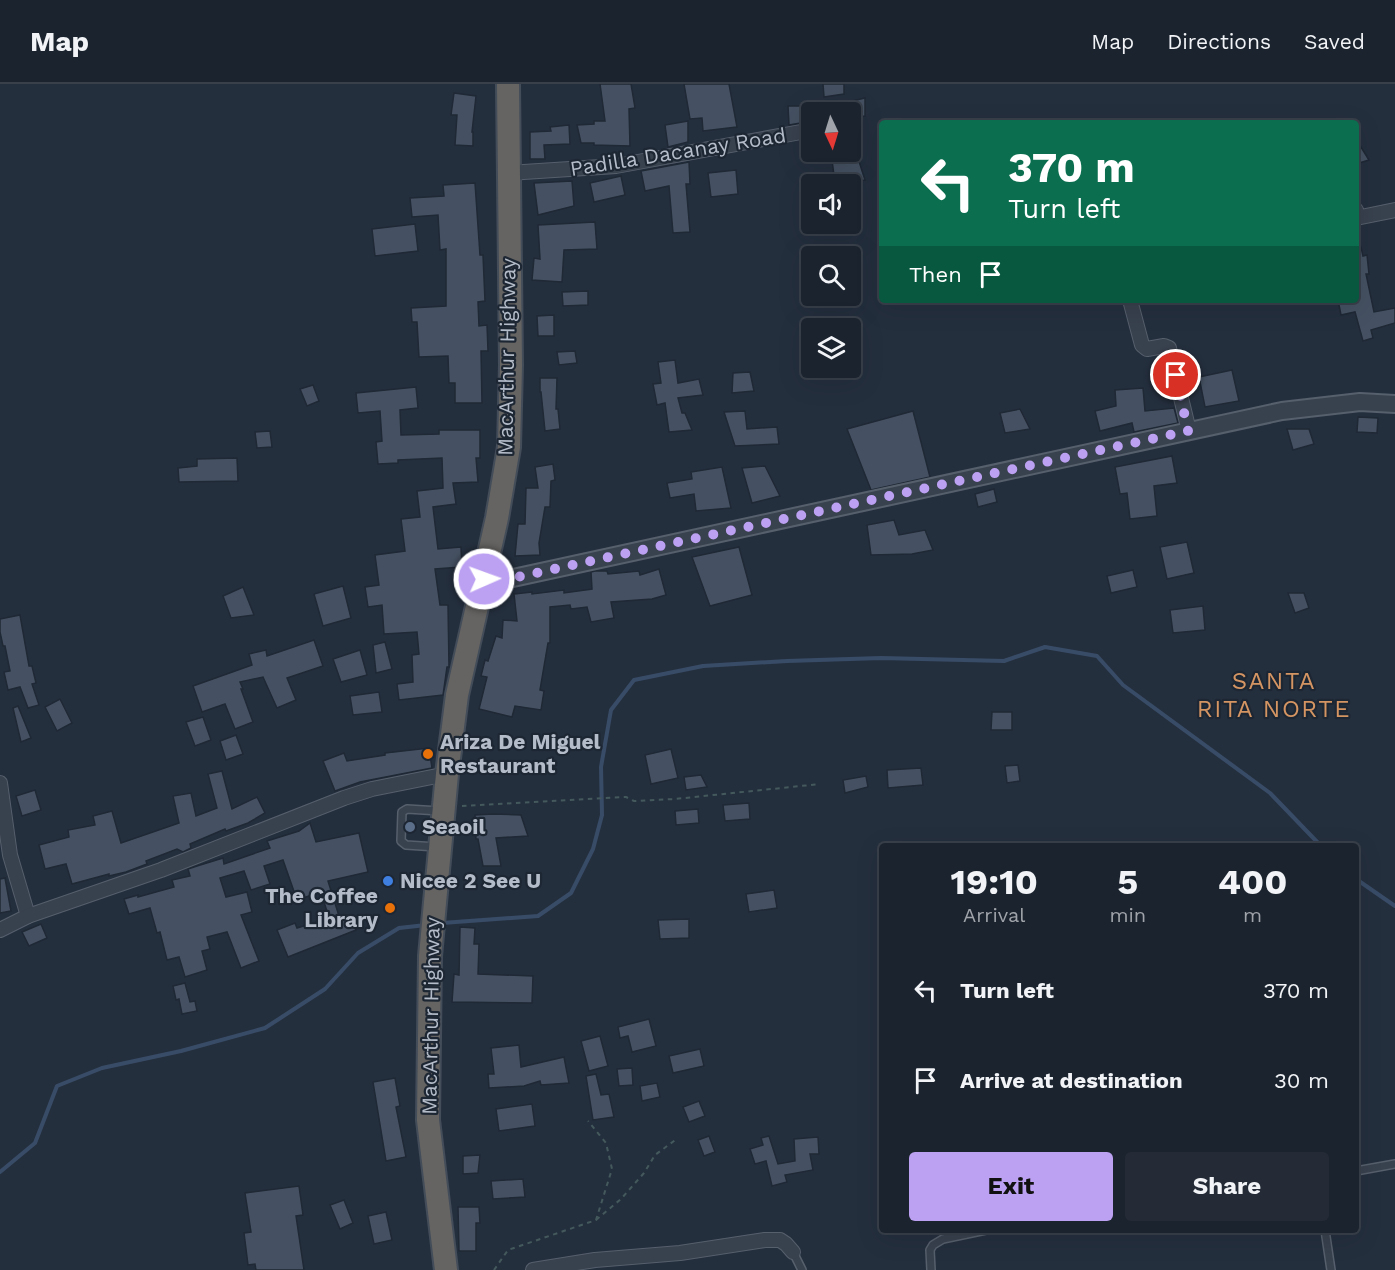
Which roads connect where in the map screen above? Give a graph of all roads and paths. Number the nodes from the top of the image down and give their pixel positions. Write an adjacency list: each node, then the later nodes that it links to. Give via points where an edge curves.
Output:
1 (508, 84): 3 (highway, MacArthur Highway)
2 (801, 132): 3 (street, Padilla Dacanay Road, via 616,166)
3 (508, 173): 9 (highway, MacArthur Highway, via 509,447)
4 (1395, 210): 5 (street)
5 (1359, 216)
6 (1131, 303): 8 (street, via 1142,345 1147,349 1169,348)
7 (1395, 404): 8 (street, via 1318,406)
8 (1188, 431): 9 (street, via 513,578)
9 (484, 579): 10 (highway, MacArthur Highway, via 458,695)
10 (447, 774): 13 (highway, MacArthur Highway); 15 (street, via 344,798 161,870)
11 (0, 783): 15 (street, via 10,855)
12 (820, 784): 13 (path, via 675,799 634,801 626,797)
13 (444, 808): 14 (highway, MacArthur Highway); 14 (lane, via 407,808 402,812 401,842)
14 (440, 847): 25 (highway, MacArthur Highway, via 430,956 428,1120)
15 (28, 916): 16 (street)
16 (0, 930)
17 (588, 1121): 21 (path, via 606,1143 612,1169)
18 (678, 1138): 21 (path, via 656,1155 621,1199)
19 (1395, 1164): 20 (lane)
20 (1359, 1170)
21 (596, 1220): 26 (path, via 508,1250)
22 (973, 1233): 29 (lane, via 937,1241 930,1250)
23 (1325, 1233): 30 (lane)
24 (793, 1252): 27 (street, via 780,1240 765,1240); 28 (lane)
25 (446, 1270)
26 (494, 1270)
27 (533, 1270)
28 (801, 1270)
29 (931, 1270)
30 (1331, 1270)

